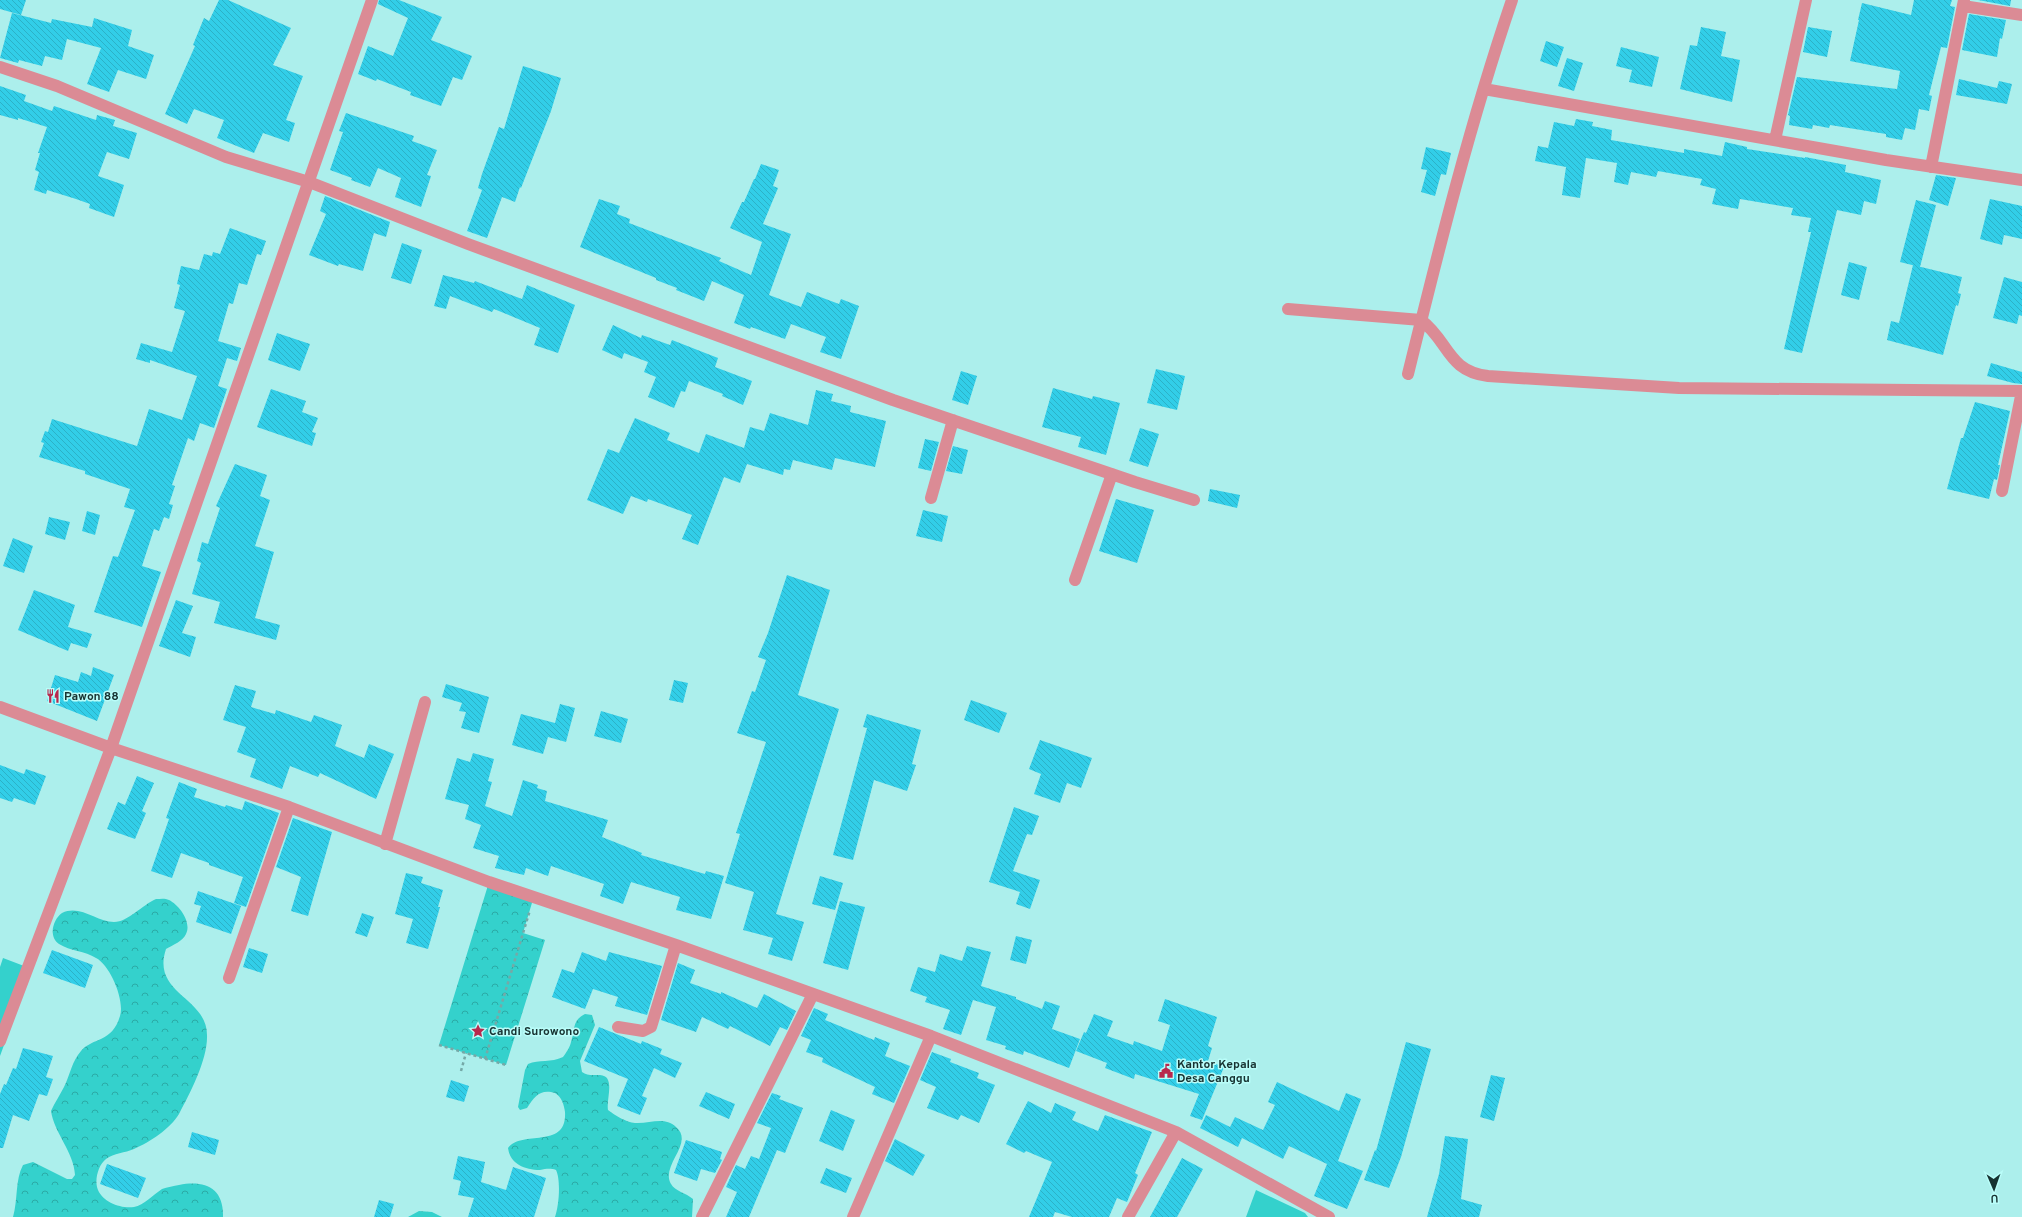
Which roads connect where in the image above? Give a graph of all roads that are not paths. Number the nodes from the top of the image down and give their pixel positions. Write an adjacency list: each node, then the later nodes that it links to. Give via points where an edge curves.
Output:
1 (372, 0): 11 (street)
2 (1512, 0): 7 (street)
3 (1806, 0): 8 (street)
4 (1964, 3): 5 (street); 9 (street)
5 (2022, 15)
6 (0, 67): 11 (street, via 57,86 226,157)
7 (1484, 88): 8 (street); 13 (street, via 1447,216)
8 (1775, 140): 9 (street)
9 (1931, 167): 10 (street)
10 (2022, 180)
11 (308, 182): 16 (street, via 639,307); 24 (street)
12 (1288, 309): 13 (street)
13 (1421, 320): 14 (street); 15 (street, via 1462,368 1488,376 1679,388)
14 (1408, 374)
15 (2022, 391): 18 (street)
16 (953, 420): 17 (street); 19 (street)
17 (1112, 474): 20 (street); 21 (street)
18 (2002, 491)
19 (931, 498)
20 (1194, 500)
21 (1075, 580)
22 (425, 702): 26 (street)
23 (0, 707): 24 (street)
24 (111, 748): 25 (street); 32 (street)
25 (289, 807): 26 (street); 28 (street)
26 (384, 844): 27 (street)
27 (676, 945): 29 (street); 30 (street, via 651,1027 643,1031)
28 (229, 978)
29 (813, 994): 31 (street); 34 (street)
30 (618, 1027)
31 (931, 1036): 33 (street); 35 (street)
32 (0, 1041)
33 (1176, 1132): 36 (street); 37 (street)
34 (702, 1217)
35 (853, 1217)
36 (1128, 1217)
37 (1329, 1217)

